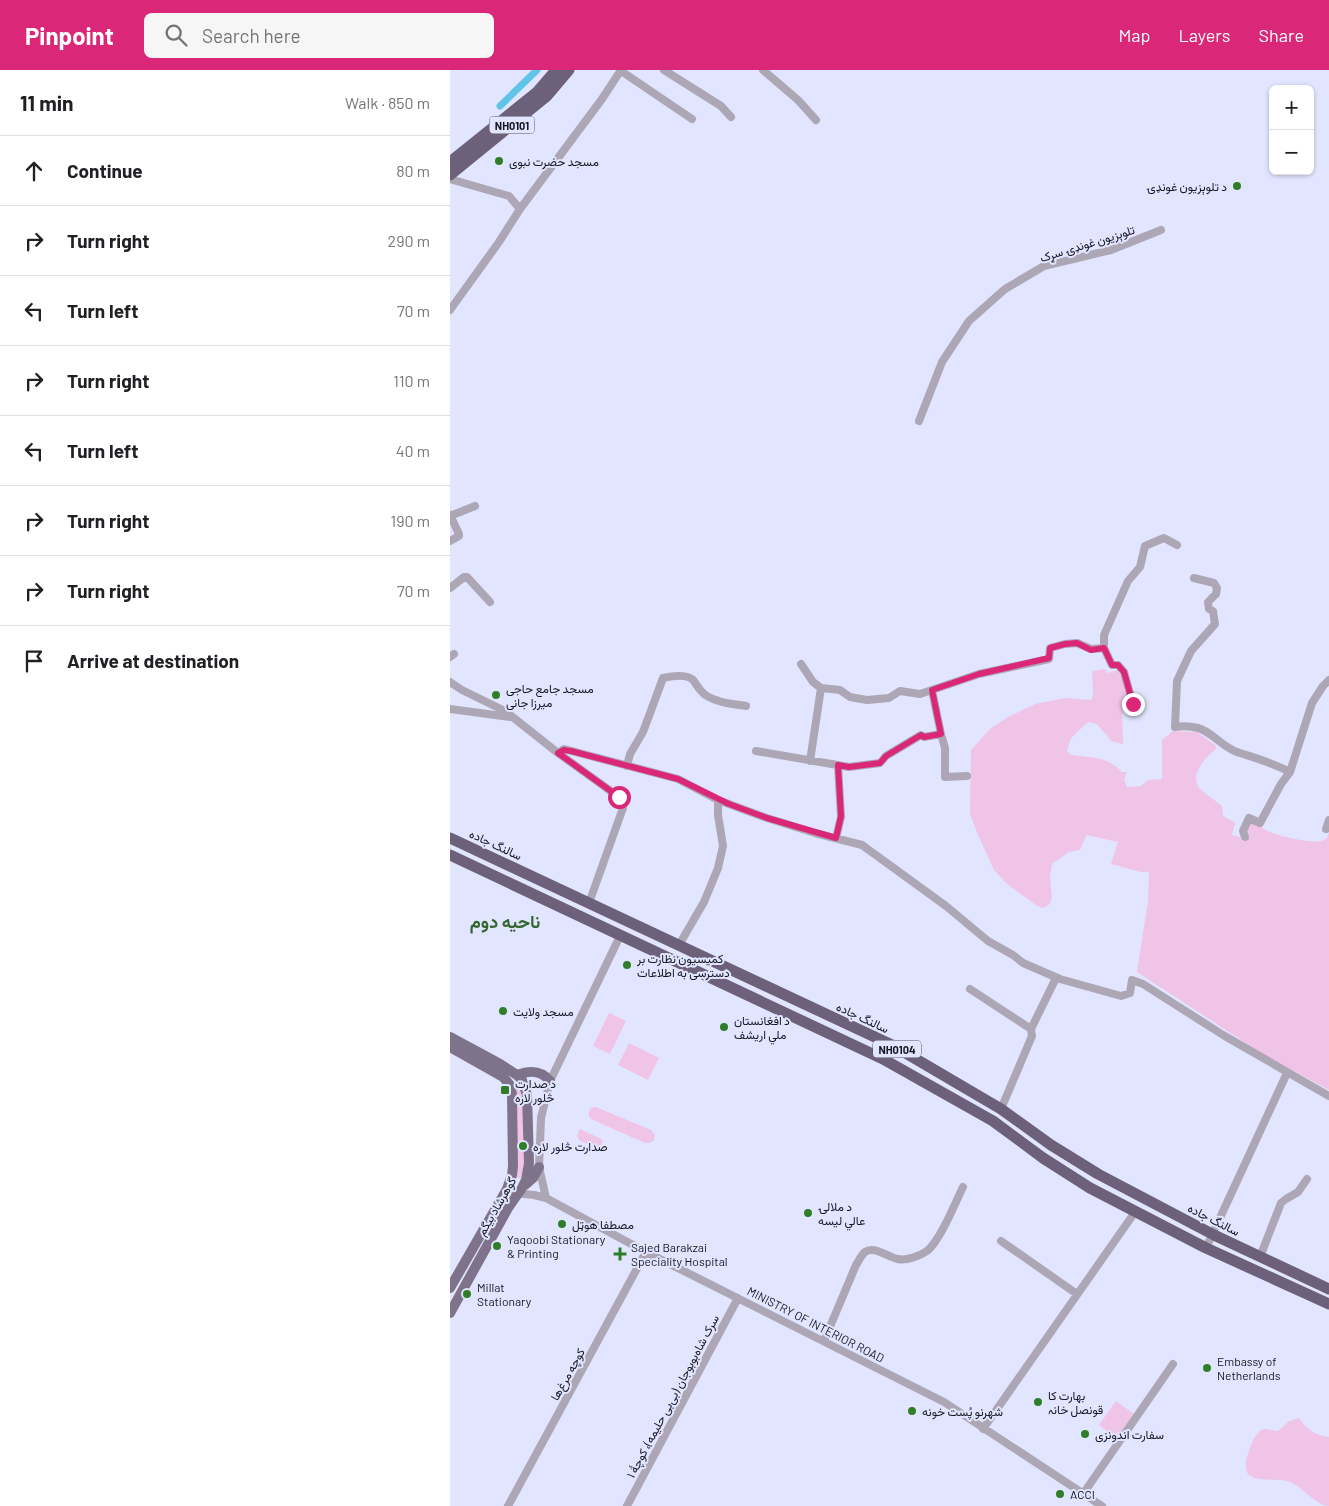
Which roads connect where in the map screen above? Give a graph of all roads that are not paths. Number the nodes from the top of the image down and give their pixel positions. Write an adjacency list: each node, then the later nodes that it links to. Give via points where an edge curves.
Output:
1 (556, 70): 9 (highway, NH0101, via 537,92)
2 (569, 70): 10 (highway, NH0101, via 547,96)
3 (621, 70): 7 (street); 12 (street)
4 (664, 70): 6 (street, via 721,106)
5 (763, 70): 8 (street)
6 (731, 117)
7 (692, 119)
8 (816, 120)
9 (450, 162)
10 (450, 175)
11 (450, 180): 12 (street, via 509,196)
12 (520, 209): 14 (street)
13 (1161, 230): 15 (street, تلوېزيون غونډۍ سړک, via 1111,250 1044,266 1005,289 969,321 942,362)
14 (450, 310)
15 (919, 421)
16 (475, 506): 17 (street)
17 (450, 515): 18 (street, via 459,536)
18 (450, 541)
19 (1177, 544): 23 (street, via 1164,538 1145,546 1140,567 1128,581 1104,635)
20 (1194, 578): 39 (street, via 1214,583 1217,588 1208,602 1215,624 1192,651 1177,681 1175,727 1200,728 1238,753 1271,762)
21 (450, 588): 22 (street, via 467,577)
22 (490, 602)
23 (1104, 648): 28 (street, via 1091,650 1077,643 1065,644 1050,648 1049,658 979,674); 29 (street, via 1112,665 1118,665 1124,672)
24 (801, 664): 27 (street)
25 (1329, 680): 39 (street, via 1312,703)
26 (450, 682): 32 (street)
27 (821, 688): 28 (street, via 840,690 850,697 867,700 889,698 900,691 920,694); 36 (street)
28 (932, 690): 33 (street)
29 (1133, 704)
30 (746, 706): 38 (street, via 709,697 689,677 663,678)
31 (450, 708): 32 (street)
32 (512, 717): 35 (street)
33 (941, 734): 37 (street, via 921,735 880,763 849,767); 40 (street, via 945,748 945,777)
34 (756, 751): 36 (street)
35 (558, 753): 38 (street, via 564,750); 48 (street, via 623,803)
36 (810, 760): 37 (street)
37 (838, 765): 46 (street, via 841,816)
38 (627, 766): 41 (street, via 678,779)
39 (1290, 772): 44 (street, via 1260,823 1249,818 1242,831)
40 (967, 776)
41 (718, 800): 46 (street); 50 (street, via 723,846 718,868 704,902)
42 (1329, 820): 43 (street)
43 (1326, 828)
44 (1245, 837)
45 (450, 838): 48 (highway, سالنگ جاده / NH0104)
46 (836, 838): 51 (street, via 862,845 988,941 1023,963)
47 (450, 855): 49 (highway, NH0104)
48 (589, 903): 50 (highway, سالنگ جاده / NH0104)
49 (620, 936): 54 (highway, NH0104); 60 (street)
50 (679, 945): 53 (highway, سالنگ جاده / NH0104)
51 (1060, 979): 55 (street, via 1056,978 1050,988); 58 (street, via 1121,996 1130,992 1132,980 1143,984)
52 (970, 989): 55 (street)
53 (789, 997): 54 (highway); 62 (highway, سالنگ جاده / NH0104, via 892,1045)
54 (782, 1012): 69 (highway, NH0104, via 883,1059 993,1121 1043,1158)
55 (1031, 1029): 62 (street, via 1032,1036)
56 (450, 1037): 59 (main road)
57 (450, 1047): 66 (main road, گوهرشاد بیگم, via 503,1077 510,1085 513,1166)
58 (1287, 1073): 61 (street); 70 (street)
59 (517, 1075): 60 (main road, via 534,1071); 67 (main road, گوهرشاد بیگم, via 527,1095 528,1164 526,1180)
60 (550, 1082): 63 (street, via 541,1118)
61 (1329, 1096)
62 (1000, 1109): 70 (highway, سالنگ جاده / NH0104, via 1098,1174)
63 (539, 1167): 67 (main road); 68 (street)
64 (1307, 1179): 74 (street, via 1298,1192 1282,1203)
65 (963, 1187): 81 (street, via 932,1246 925,1252 899,1260 874,1251 863,1253)
66 (507, 1189): 67 (street, MINISTRY OF INTERIOR ROAD); 75 (main road, گوهرشاد بیگم)
67 (519, 1192): 68 (street, MINISTRY OF INTERIOR ROAD); 80 (main road, گوهرشاد بیگم)
68 (546, 1198): 73 (street, MINISTRY OF INTERIOR ROAD)
69 (1135, 1212): 72 (highway, NH0104); 77 (street)
70 (1214, 1234): 72 (street); 74 (highway, سالنگ جاده / NH0104)
71 (1001, 1241): 77 (street)
72 (1206, 1248): 79 (highway, NH0104)
73 (646, 1252): 78 (street, MINISTRY OF INTERIOR ROAD); 85 (street, کوچه مرغ‌ها)
74 (1260, 1257): 76 (highway, سالنگ جاده / NH0104)
75 (450, 1288)
76 (1329, 1289)
77 (1077, 1294): 83 (street)
78 (738, 1298): 81 (street, MINISTRY OF INTERIOR ROAD); 86 (street, سرک شاه‌بوبوجان (بی‌بی حلیمه)، کوچۀ ۱)
79 (1329, 1304)
80 (450, 1313)
81 (824, 1341): 83 (street, MINISTRY OF INTERIOR ROAD, via 944,1402)
82 (1173, 1364): 84 (street)
83 (983, 1429): 84 (street, MINISTRY OF INTERIOR ROAD)
84 (1083, 1494): 87 (street, MINISTRY OF INTERIOR ROAD)
85 (508, 1506)
86 (627, 1506)
87 (1102, 1506)

